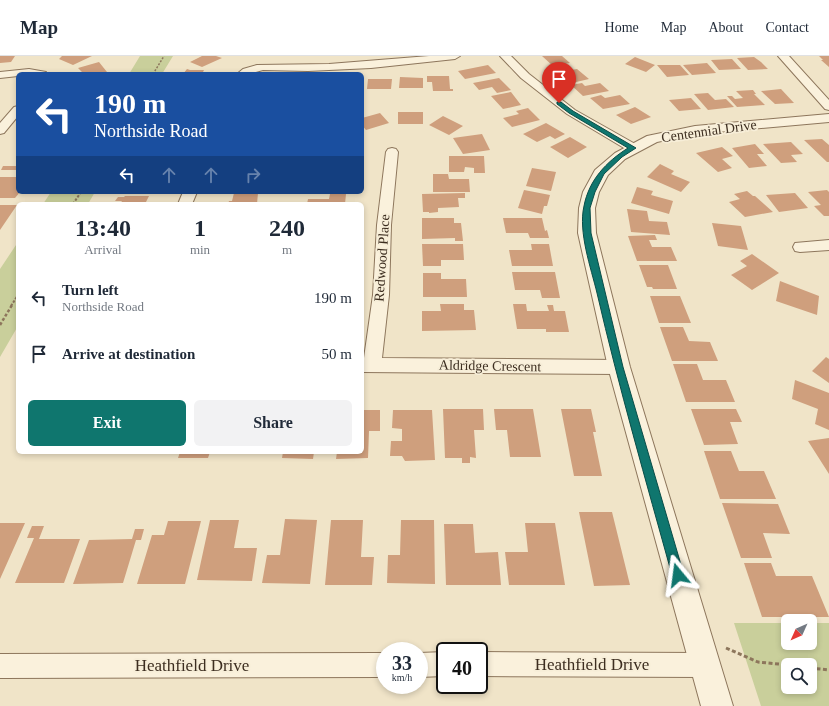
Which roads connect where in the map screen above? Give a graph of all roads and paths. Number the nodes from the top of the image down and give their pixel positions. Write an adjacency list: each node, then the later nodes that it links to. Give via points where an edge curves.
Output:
1 (164, 56): 5 (path)
2 (455, 56): 6 (street, via 328,66 263,67)
3 (506, 56): 13 (street, via 525,76 571,112)
4 (783, 56): 9 (street)
5 (154, 72)
6 (244, 72)
7 (16, 73): 8 (street)
8 (0, 75)
9 (829, 107)
10 (16, 111): 12 (street)
11 (829, 118): 13 (street, Centennial Drive, via 682,132 652,139)
12 (0, 130)
13 (633, 148): 20 (street, Centennial Drive, via 601,173 591,192 587,208 587,233)
14 (392, 152): 19 (street, Redwood Place, via 384,225 381,295)
15 (829, 245): 16 (street)
16 (800, 247)
17 (16, 298): 18 (path)
18 (0, 325)
19 (367, 364): 20 (street, Aldridge Crescent)
20 (619, 367): 21 (street, Centennial Drive)
21 (695, 634): 23 (path, via 758,662); 25 (street, Centennial Drive)
22 (488, 664): 25 (street, Heathfield Drive)
23 (781, 664)
24 (376, 665): 26 (street, Heathfield Drive)
25 (705, 665): 29 (street, Centennial Drive)
26 (1, 667)
27 (817, 669): 28 (path)
28 (829, 670)
29 (717, 706)

